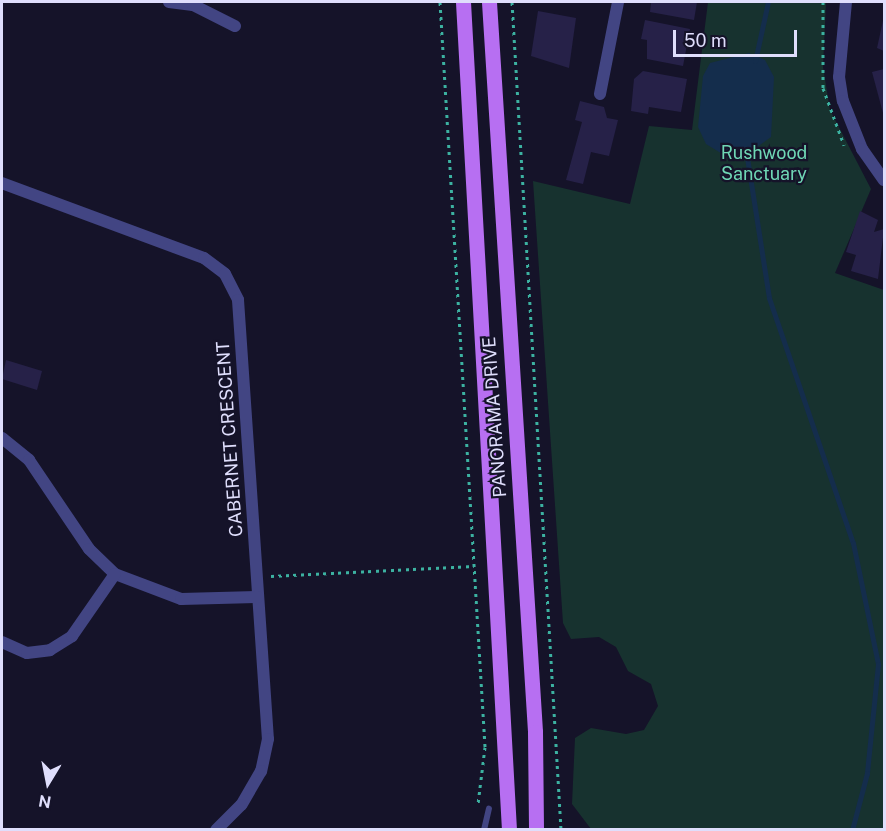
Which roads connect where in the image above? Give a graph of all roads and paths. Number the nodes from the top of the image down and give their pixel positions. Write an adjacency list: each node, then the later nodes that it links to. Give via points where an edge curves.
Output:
1 (169, 2): 8 (street, via 193,5)
2 (440, 2): 14 (path)
3 (463, 2): 13 (main road, PANORAMA DRIVE)
4 (489, 2): 24 (main road, PANORAMA DRIVE, via 535,732)
5 (512, 2): 25 (path)
6 (618, 2): 9 (street)
7 (846, 2): 10 (street, via 839,77 843,101 862,149)
8 (236, 26)
9 (600, 94)
10 (885, 180)
11 (2, 183): 16 (street, CABERNET CRESCENT, via 204,258 225,274 238,300)
12 (2, 438): 15 (street, via 29,460 89,549)
13 (497, 565): 14 (path); 23 (main road, PANORAMA DRIVE)
14 (474, 566): 16 (path); 20 (path, via 485,747)
15 (115, 574): 17 (street, via 181,599); 18 (street, via 72,636 50,650 27,653)
16 (257, 577): 17 (street, CABERNET CRESCENT)
17 (258, 597): 21 (street, CABERNET CRESCENT, via 268,739 261,771 241,805)
18 (2, 642)
19 (489, 809): 22 (lane)
20 (477, 812)
21 (216, 830)
22 (484, 830)
23 (508, 830)
24 (536, 830)
25 (561, 830)

